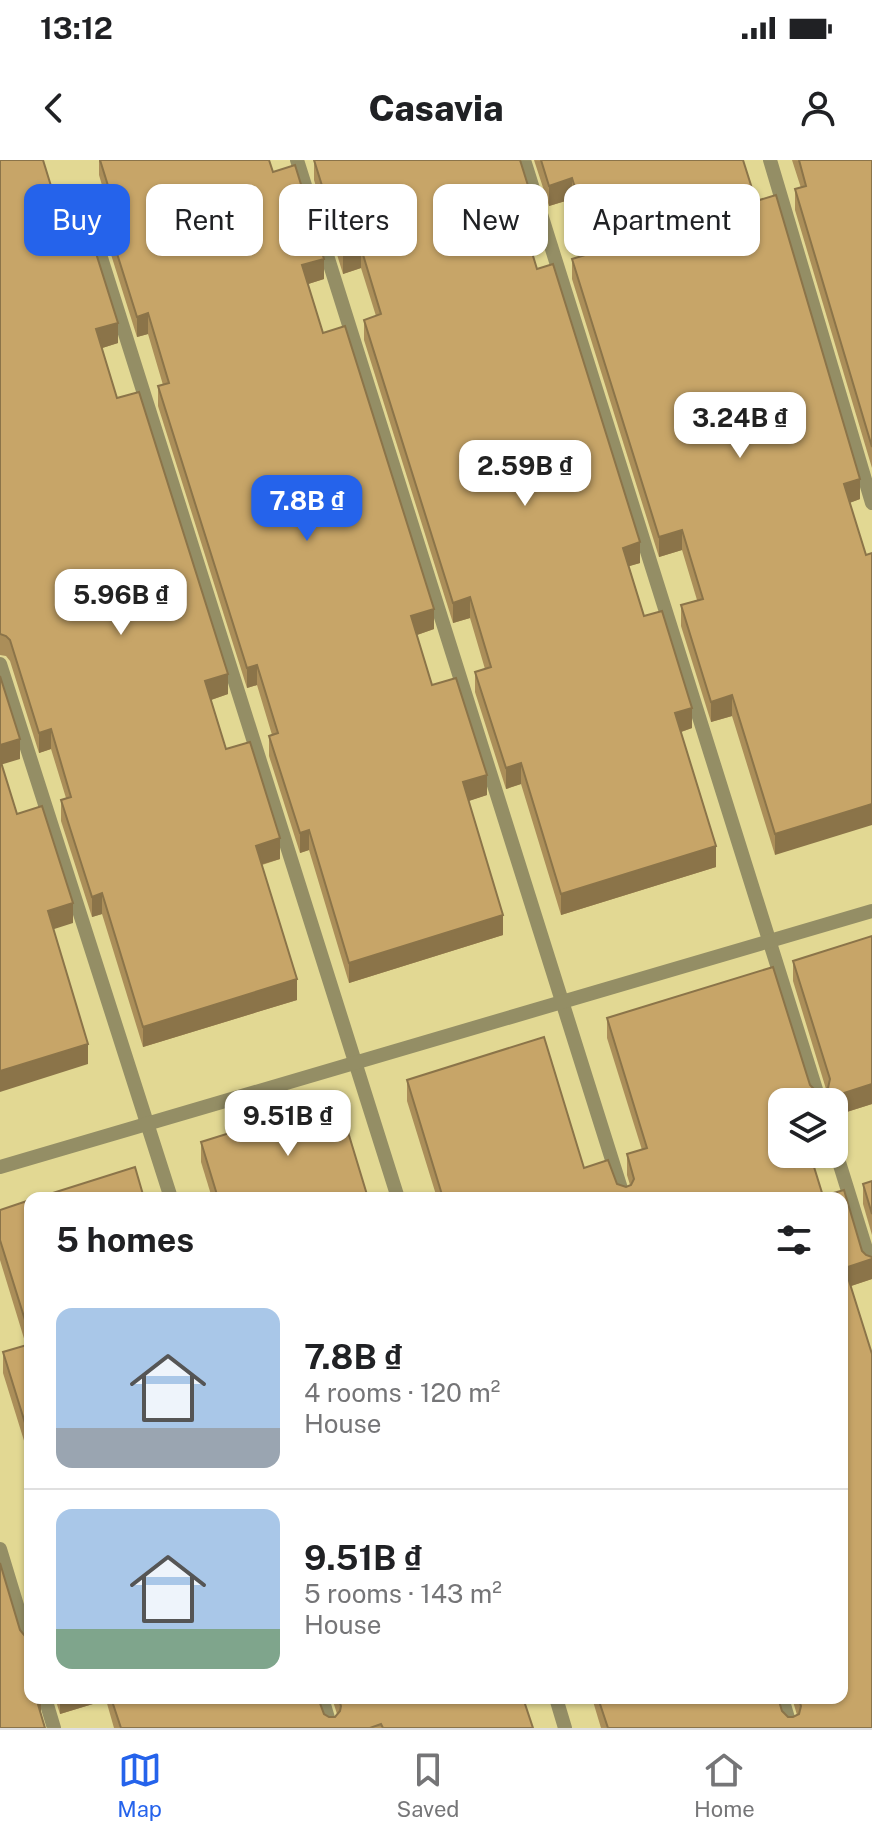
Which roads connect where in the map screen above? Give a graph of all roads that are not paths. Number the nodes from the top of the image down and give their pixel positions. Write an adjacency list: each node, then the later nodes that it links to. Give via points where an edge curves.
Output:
1 (297, 160): 9 (lane)
2 (524, 160): 8 (lane)
3 (770, 160): 5 (lane)
4 (101, 256): 10 (lane)
5 (872, 503)
6 (0, 664): 12 (lane)
7 (872, 911): 8 (lane)
8 (770, 941): 9 (lane); 11 (lane)
9 (562, 1002): 10 (lane); 17 (lane)
10 (356, 1063): 12 (lane); 16 (lane)
11 (816, 1088)
12 (148, 1123): 13 (lane); 15 (lane)
13 (0, 1167)
14 (841, 1168): 18 (lane)
15 (169, 1192)
16 (396, 1192)
17 (622, 1192)
18 (872, 1268)
19 (0, 1549): 20 (lane)
20 (24, 1628)
21 (47, 1704): 25 (lane)
22 (324, 1704): 26 (lane)
23 (558, 1704): 27 (lane)
24 (784, 1704): 28 (lane)
25 (54, 1728)
26 (331, 1728)
27 (565, 1728)
28 (791, 1728)

